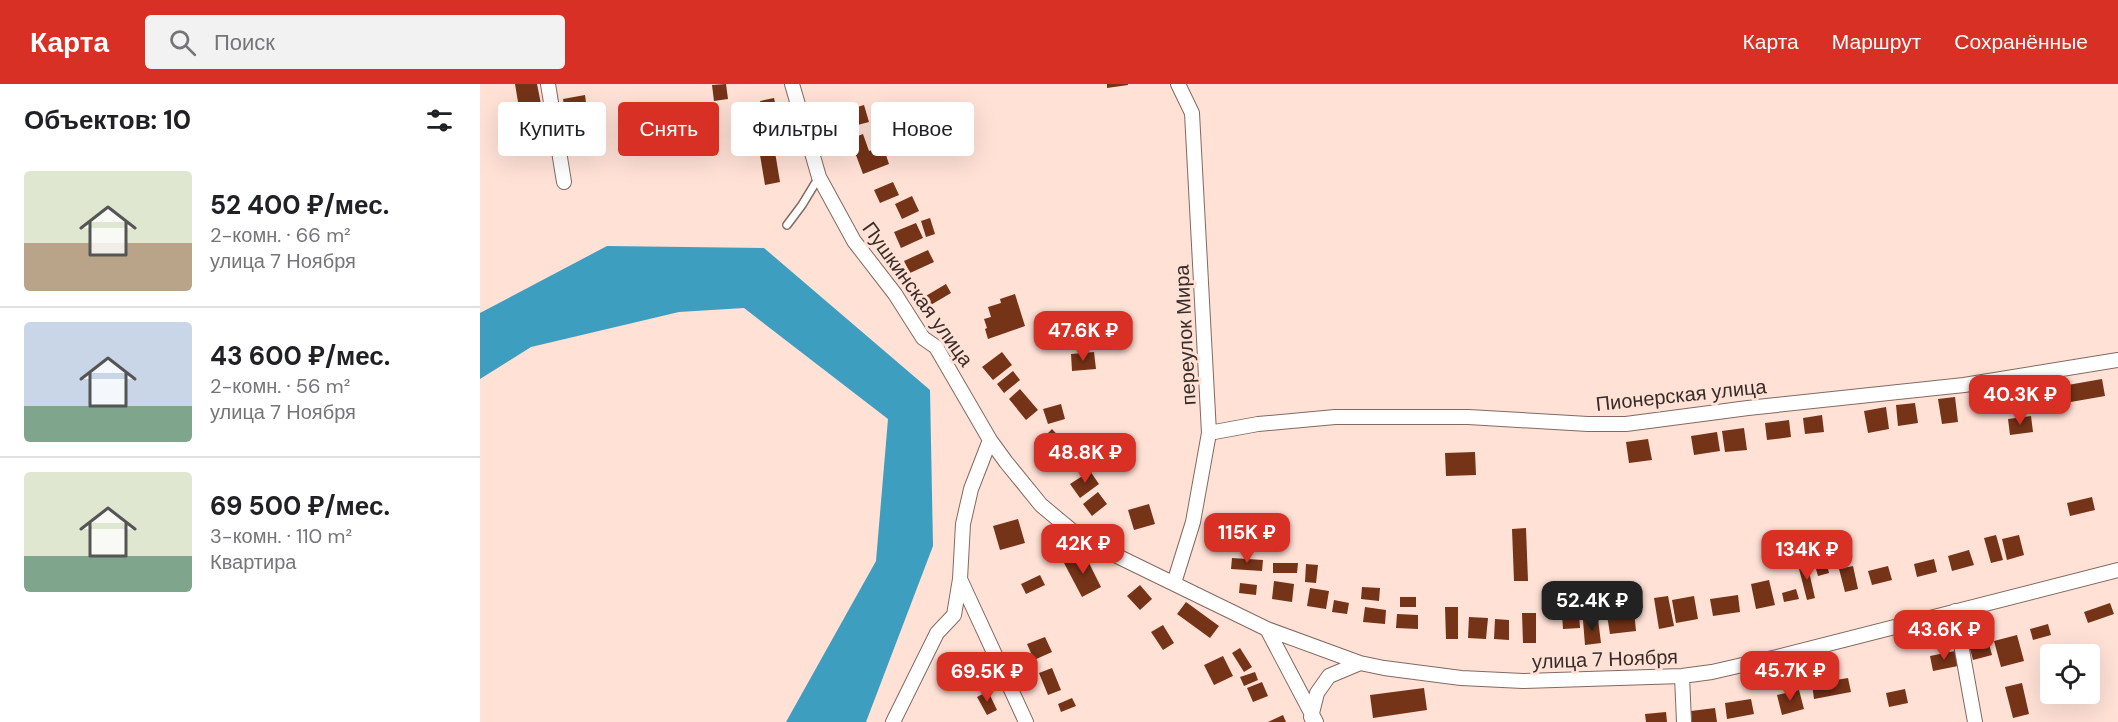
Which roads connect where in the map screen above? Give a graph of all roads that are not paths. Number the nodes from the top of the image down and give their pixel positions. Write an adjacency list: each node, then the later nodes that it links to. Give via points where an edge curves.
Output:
1 (548, 84): 5 (street)
2 (792, 84): 4 (street, Пушкинская улица)
3 (1178, 84): 8 (street, переулок Мира, via 1192,113)
4 (819, 177): 6 (lane); 9 (street, Пушкинская улица, via 854,241 923,338 936,347)
5 (564, 182)
6 (787, 225)
7 (2118, 360): 8 (street, Пионерская улица, via 1964,385 1626,424 1468,417 1335,417)
8 (1209, 433): 12 (street, переулок Мира, via 1193,522)
9 (990, 440): 11 (street, via 966,512); 12 (street, Пушкинская улица, via 1041,505 1071,530)
10 (2118, 570): 13 (street, улица 7 Ноября)
11 (960, 579): 18 (street, via 954,615 937,633); 19 (street)
12 (1174, 584): 14 (street, Пушкинская улица)
13 (1955, 611): 16 (street, улица 7 Ноября, via 1777,657); 21 (street)
14 (1267, 629): 15 (street, улица 7 Ноября); 17 (street)
15 (1360, 663): 16 (street, улица 7 Ноября, via 1461,678 1523,681); 17 (street, via 1329,676 1317,693)
16 (1682, 676): 20 (street)
17 (1312, 720)
18 (893, 722)
19 (1026, 722)
20 (1684, 722)
21 (1975, 722)

